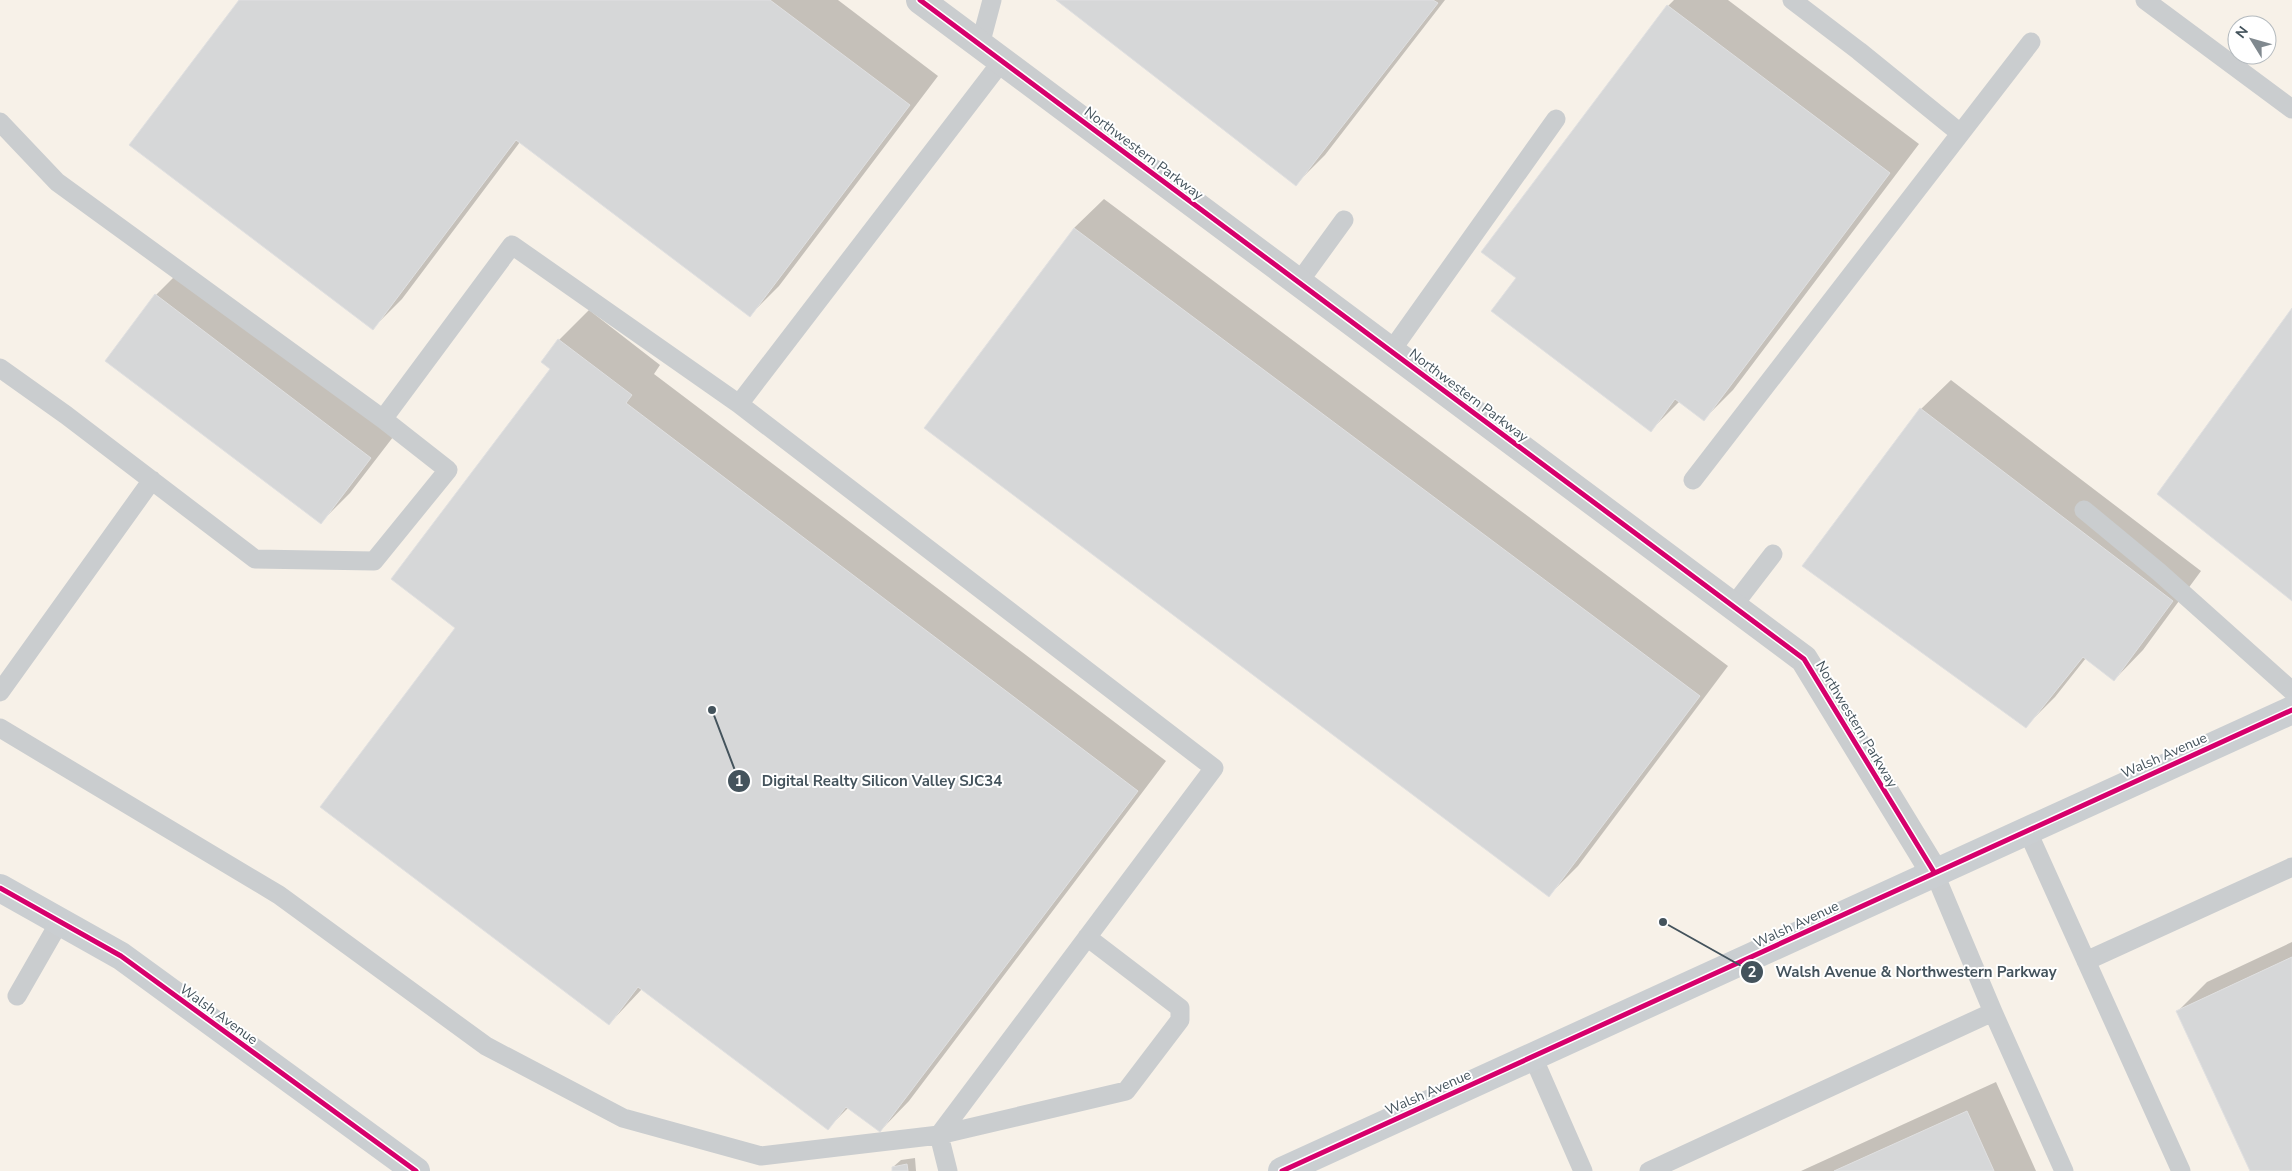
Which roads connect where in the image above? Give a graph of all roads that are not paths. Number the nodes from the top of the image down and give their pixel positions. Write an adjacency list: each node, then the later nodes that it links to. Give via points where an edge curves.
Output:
1 (920, 0): 6 (street, Northwestern Parkway)
2 (992, 0): 6 (lane)
3 (1792, 0): 11 (lane)
4 (2145, 0): 8 (lane)
5 (2031, 42): 11 (lane)
6 (980, 44): 7 (street, Northwestern Parkway)
7 (1002, 61): 13 (street, Northwestern Parkway); 16 (lane)
8 (2292, 109)
9 (1556, 119): 14 (lane)
10 (0, 122): 17 (lane, via 57,182)
11 (1960, 133): 19 (lane)
12 (1344, 220): 13 (lane)
13 (1299, 282): 14 (street, Northwestern Parkway)
14 (1391, 351): 22 (street, Northwestern Parkway)
15 (0, 368): 18 (lane)
16 (739, 404): 17 (lane, via 512,245); 32 (lane, via 1214,768)
17 (383, 419): 18 (lane, via 448,470 374,562 255,559)
18 (152, 480): 24 (lane)
19 (1692, 480)
20 (2084, 510): 23 (lane)
21 (1773, 554): 22 (lane)
22 (1733, 606): 29 (street, Northwestern Parkway, via 1804,659)
23 (2292, 691)
24 (0, 692)
25 (2292, 710): 27 (main road, Walsh Avenue)
26 (0, 728): 37 (lane, via 280,895 486,1046 623,1118 762,1156)
27 (2027, 830): 29 (main road, Walsh Avenue); 33 (lane)
28 (2292, 868): 33 (lane)
29 (1934, 872): 35 (lane); 36 (main road, Walsh Avenue)
30 (0, 888): 31 (main road, Walsh Avenue)
31 (60, 922): 34 (lane); 38 (main road, Walsh Avenue, via 121,956)
32 (1087, 937): 37 (lane); 37 (lane, via 1180,1008 1180,1020 1126,1092)
33 (2086, 961): 44 (lane)
34 (17, 996)
35 (1993, 1012): 42 (lane); 43 (lane)
36 (1533, 1057): 40 (main road, Walsh Avenue); 41 (lane)
37 (939, 1135): 39 (lane)
38 (416, 1171)
39 (948, 1171)
40 (1282, 1171)
41 (1583, 1171)
42 (1649, 1171)
43 (2064, 1171)
44 (2181, 1171)

